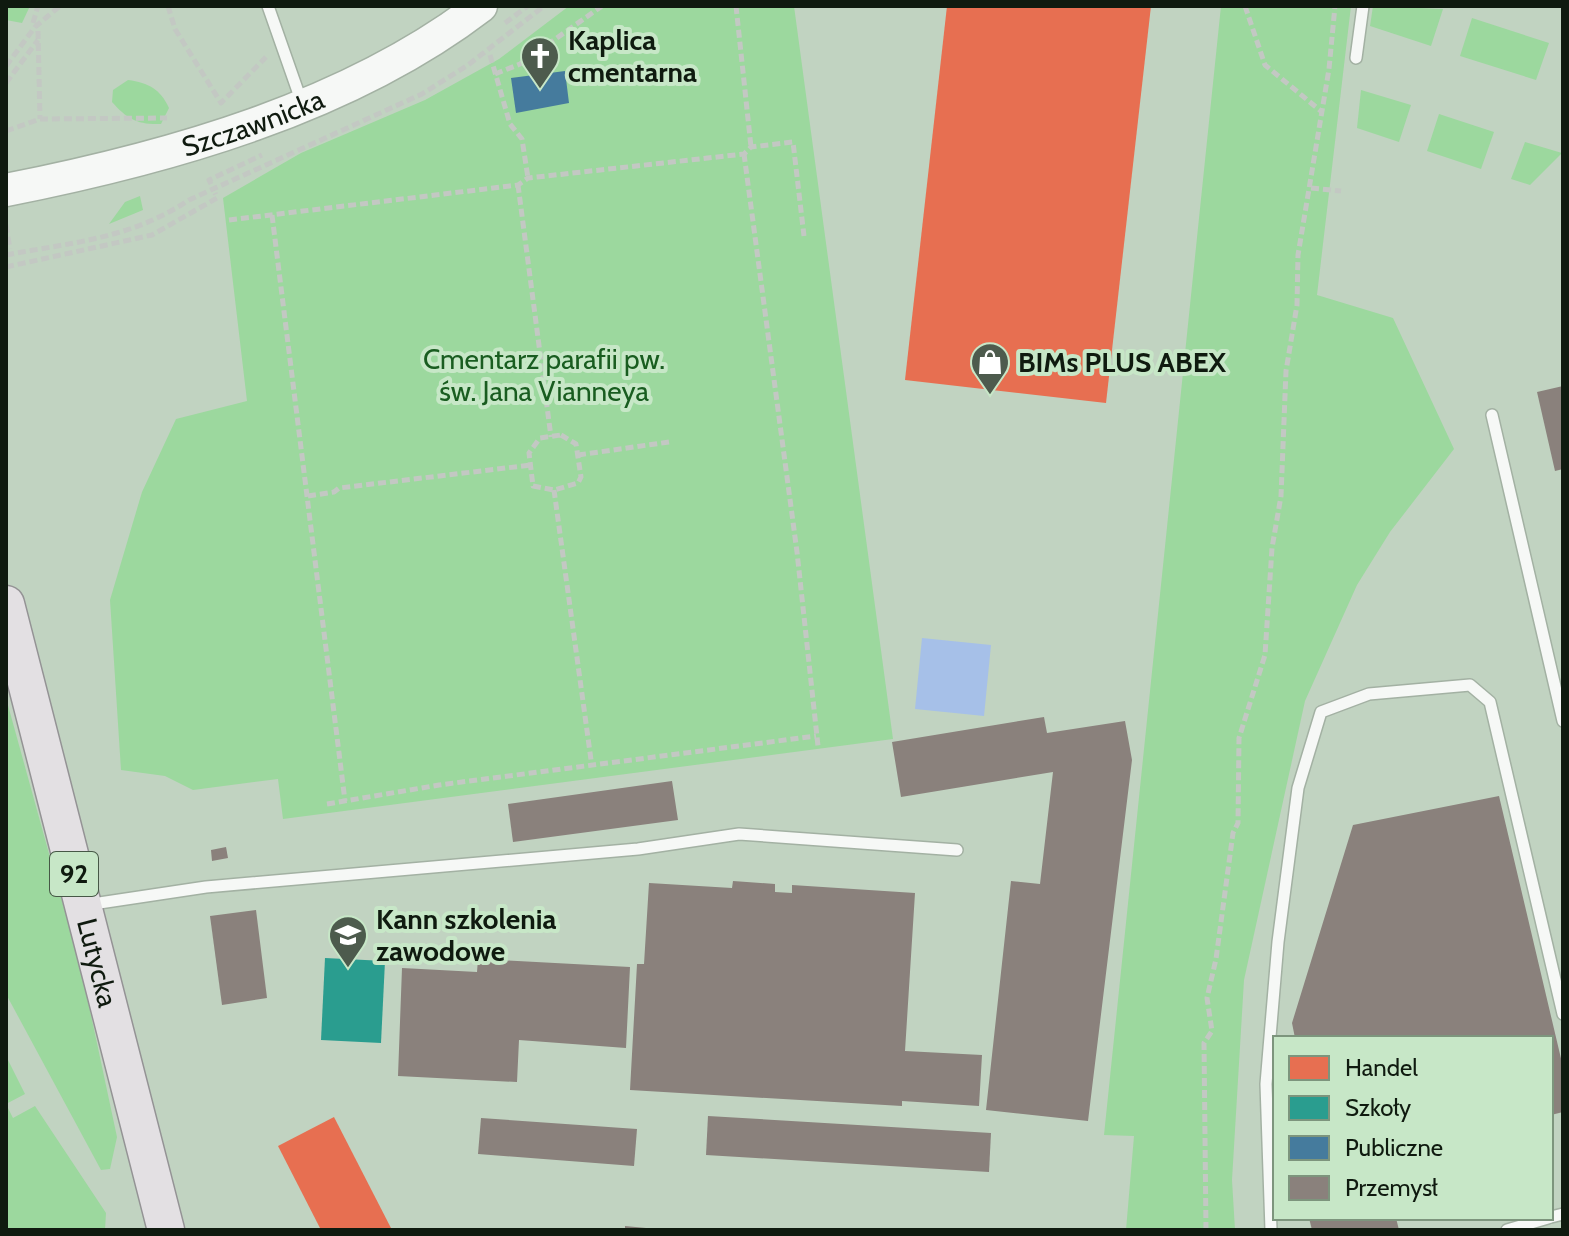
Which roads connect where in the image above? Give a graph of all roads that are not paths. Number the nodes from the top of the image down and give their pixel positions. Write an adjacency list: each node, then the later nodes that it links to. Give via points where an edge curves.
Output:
1 (268, 6): 5 (lane)
2 (481, 6): 5 (street, Szczawnicka, via 411,53)
3 (1363, 6): 4 (lane)
4 (1356, 58)
5 (302, 103): 6 (street, Szczawnicka, via 199,145)
6 (6, 190)
7 (1492, 415): 9 (lane)
8 (6, 604): 11 (main road, Lutycka / 92)
9 (1563, 721)
10 (957, 850): 11 (lane, via 739,834 638,849 206,887)
11 (82, 906): 14 (main road, Lutycka / 92)
12 (1563, 1014): 15 (lane, via 1490,702 1470,685 1369,694 1321,712 1298,788 1278,942 1266,1084)
13 (1542, 1220): 16 (lane)
14 (166, 1230)
15 (1271, 1230)
16 (1507, 1230)

